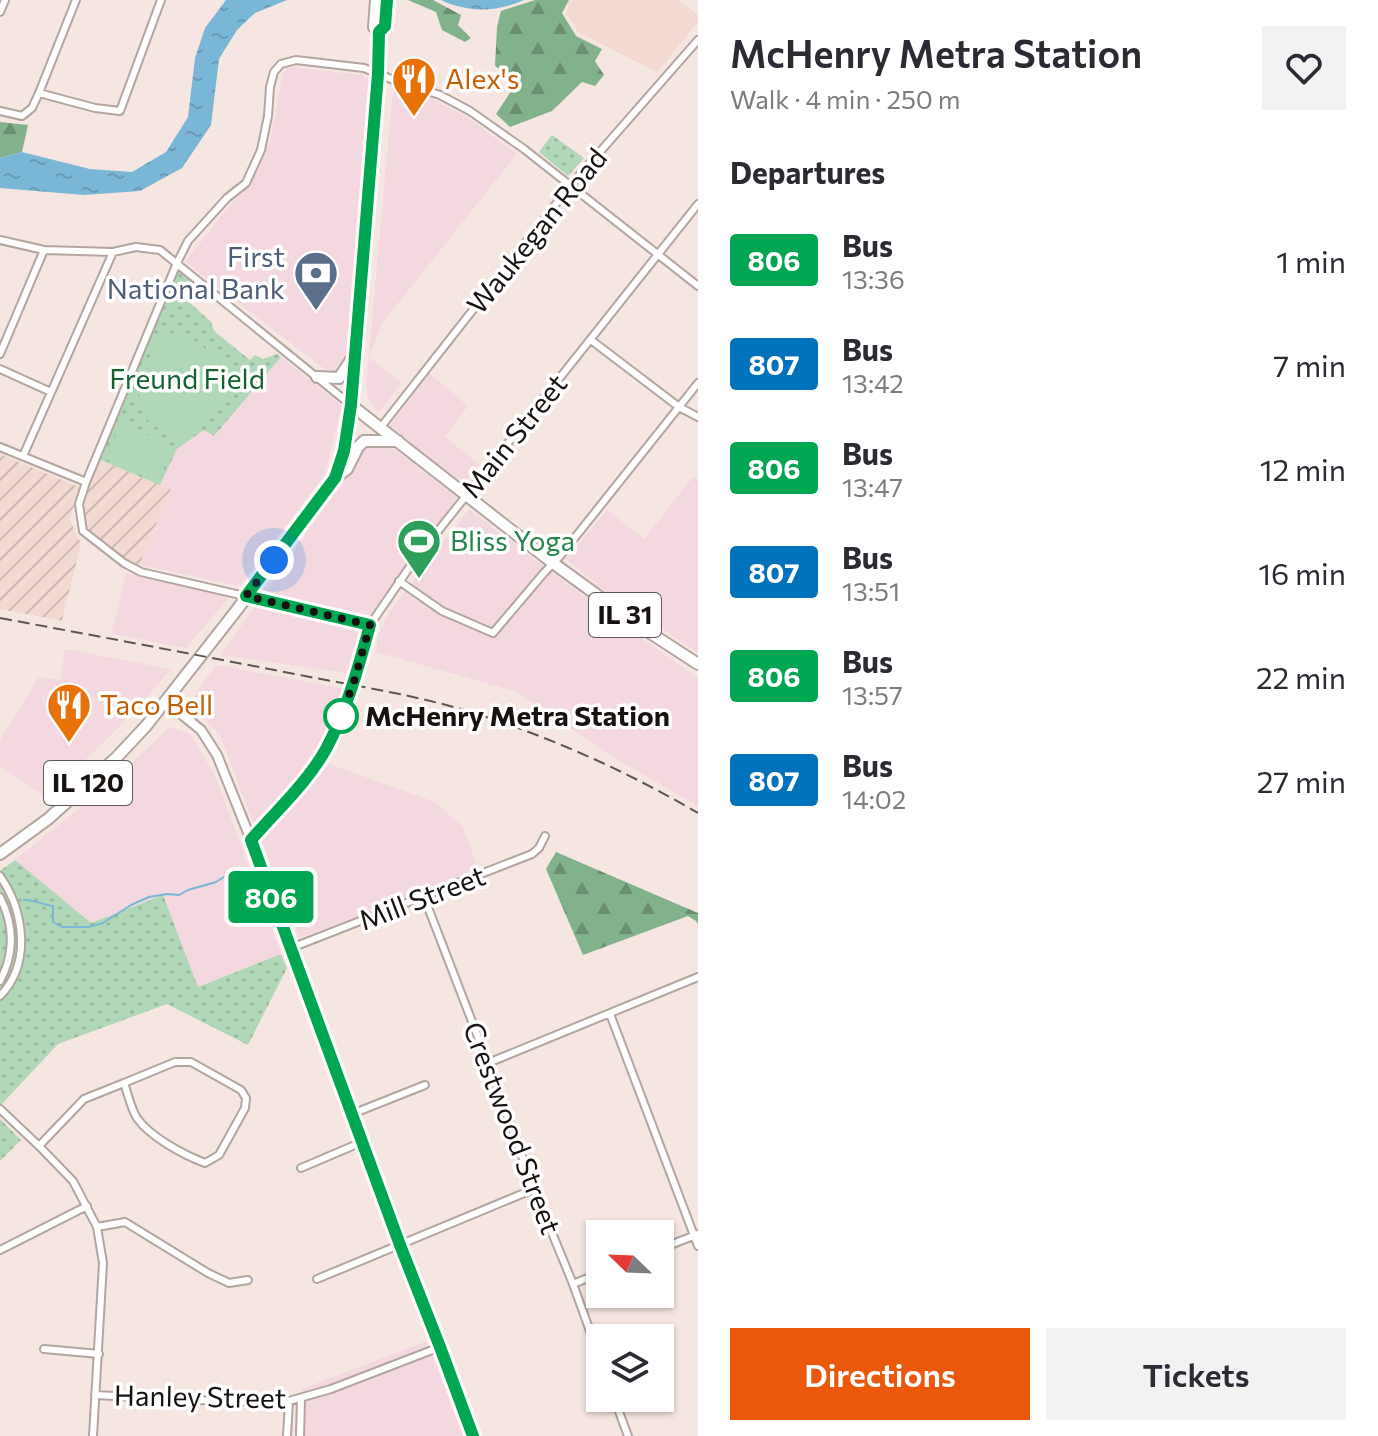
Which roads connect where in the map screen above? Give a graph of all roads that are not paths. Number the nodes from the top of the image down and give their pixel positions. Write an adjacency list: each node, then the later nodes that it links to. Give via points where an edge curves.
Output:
1 (5, 0): 6 (street)
2 (76, 0): 10 (street)
3 (161, 0): 10 (street, via 120,111)
4 (376, 0): 7 (main road, via 374,27)
5 (387, 0): 7 (main road, via 385,26)
6 (0, 12)
7 (379, 32): 9 (main road)
8 (698, 40): 12 (street, Waukegan Road)
9 (378, 74): 12 (street, via 470,111); 18 (street, via 296,60 281,64 270,87 261,150 246,183 188,241); 22 (main road)
10 (39, 93): 11 (street, via 22,116)
11 (0, 111)
12 (570, 186): 17 (street); 30 (street, Waukegan Road)
13 (698, 204): 17 (street, Main Street)
14 (0, 240): 15 (street)
15 (44, 250): 16 (street); 21 (street)
16 (113, 252): 18 (street, via 136,247 160,250); 26 (street)
17 (658, 255): 19 (street); 20 (street, Main Street)
18 (177, 263): 24 (street); 35 (street)
19 (698, 286)
20 (591, 340): 28 (street); 36 (street, Main Street)
21 (0, 354)
22 (354, 355): 24 (main road, via 339,378); 27 (main road)
23 (0, 369): 26 (street)
24 (317, 377): 27 (street)
25 (698, 383): 28 (street)
26 (51, 392): 33 (street)
27 (351, 405): 30 (main road, IL 31); 34 (main road, IL 120)
28 (679, 407): 29 (street); 37 (street)
29 (698, 417)
30 (381, 427): 31 (main road, IL 31)
31 (399, 441): 34 (main road, via 364,441); 36 (main road, IL 31)
32 (0, 447): 33 (street)
33 (23, 456): 35 (street)
34 (335, 478): 39 (main road, IL 120)
35 (86, 482): 39 (street, via 79,504 83,531 124,563 141,572)
36 (467, 496): 37 (main road, IL 31); 38 (street, Main Street)
37 (553, 563): 38 (street, via 493,633 442,611); 41 (main road, IL 31)
38 (399, 581): 40 (street, Main Street)
39 (246, 596): 40 (street); 42 (main road, IL 120)
40 (370, 625): 44 (street, Main Street, via 348,703 326,749)
41 (698, 664)
42 (165, 701): 44 (street, via 209,740); 45 (main road, IL 120, via 92,780)
43 (545, 836): 48 (street, Mill Street, via 532,854)
44 (251, 840): 49 (street)
45 (0, 854)
46 (0, 876): 52 (street, via 16,906 21,943 16,970)
47 (0, 897): 51 (street, via 12,938)
48 (424, 897): 49 (street, Mill Street); 54 (street, Crestwood Street)
49 (291, 948): 58 (street)
50 (698, 977): 53 (street)
51 (0, 981)
52 (0, 996)
53 (610, 1014): 54 (street); 65 (street)
54 (488, 1063): 62 (street, Crestwood Street)
55 (124, 1083): 55 (street, via 175,1062 191,1062 241,1090 245,1108 219,1155 205,1163 149,1132 136,1117); 60 (street, via 84,1099)
56 (425, 1085): 58 (street)
57 (0, 1109): 60 (street)
58 (352, 1114): 59 (street)
59 (362, 1142): 61 (street); 67 (street)
60 (39, 1146): 63 (street, via 73,1181)
61 (301, 1168)
62 (534, 1189): 67 (street); 73 (street, Crestwood Street)
63 (87, 1206): 64 (street); 69 (street)
64 (97, 1227): 72 (street, via 125,1222 229,1283); 77 (street, via 103,1263)
65 (696, 1235): 66 (street); 68 (street)
66 (674, 1244)
67 (400, 1245): 70 (street); 75 (street)
68 (698, 1246)
69 (0, 1250)
70 (317, 1279)
71 (586, 1279): 73 (street)
72 (248, 1280)
73 (573, 1284): 74 (street, Crestwood Street)
74 (587, 1324)
75 (440, 1347): 79 (street, Hanley Street); 85 (street)
76 (44, 1349): 77 (street)
77 (99, 1354): 78 (street)
78 (95, 1395): 80 (street, Hanley Street); 82 (street)
79 (301, 1398): 80 (street, Hanley Street); 84 (street)
80 (289, 1401): 83 (street)
81 (619, 1412): 86 (street)
82 (93, 1436)
83 (287, 1436)
84 (300, 1436)
85 (473, 1436)
86 (628, 1436)

